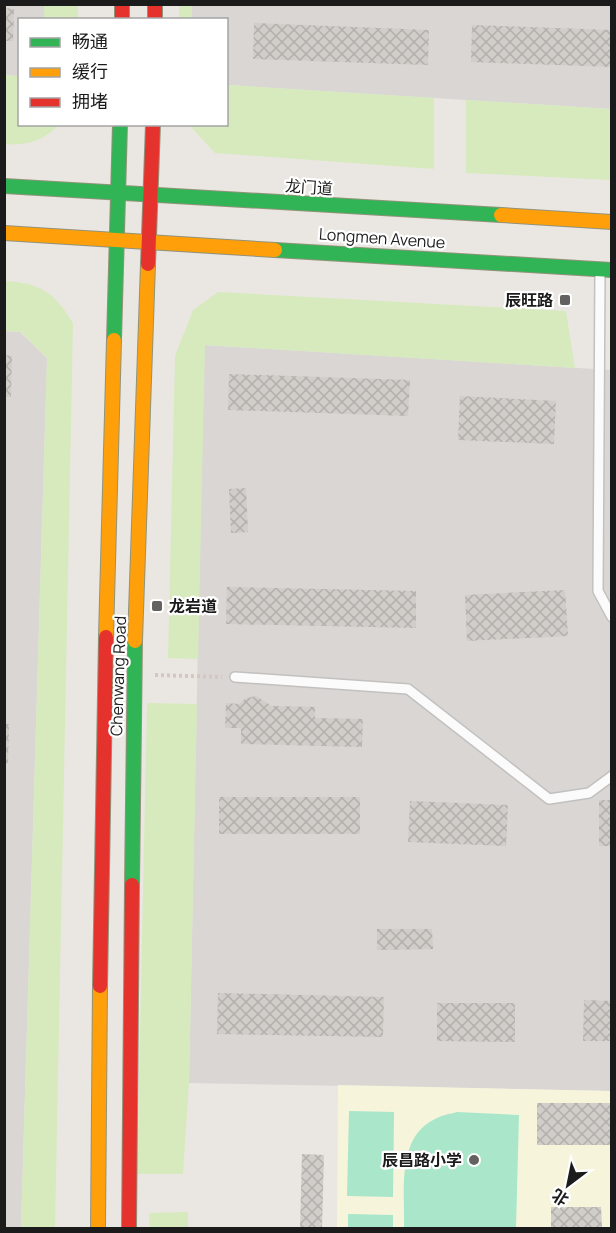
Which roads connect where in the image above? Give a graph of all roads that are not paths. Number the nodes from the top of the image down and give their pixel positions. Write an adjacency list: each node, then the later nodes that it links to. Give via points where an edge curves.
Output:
1 (120, 126): 4 (street, Chenwang Road)
2 (153, 126): 5 (street, Chenwang Road)
3 (4, 186): 4 (street, 龙门道)
4 (119, 192): 5 (street, 龙门道); 9 (street, Chenwang Road)
5 (152, 194): 6 (street, 龙门道); 10 (street, Chenwang Road)
6 (612, 222)
7 (4, 233): 9 (street)
8 (30, 234): 9 (street, Longmen Avenue)
9 (117, 239): 10 (street, Longmen Avenue); 16 (street, Chenwang Road, via 103,732)
10 (150, 240): 11 (street, Longmen Avenue); 12 (street, Longmen Avenue); 17 (street, Chenwang Road, via 134,674)
11 (214, 243)
12 (606, 270): 13 (lane, via 598,591)
13 (612, 617)
14 (235, 677): 15 (lane, via 408,688 549,799 589,793)
15 (612, 776)
16 (98, 1228)
17 (129, 1228)

